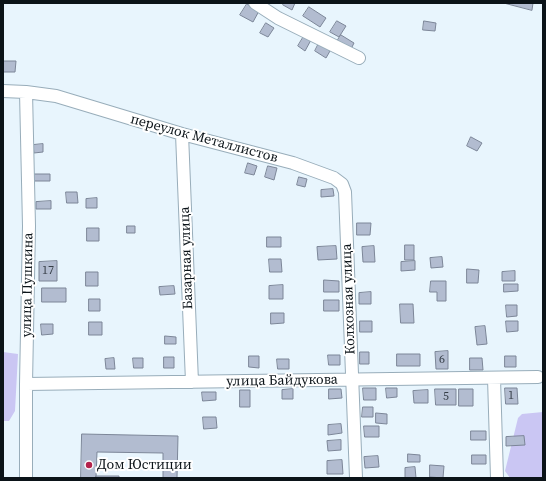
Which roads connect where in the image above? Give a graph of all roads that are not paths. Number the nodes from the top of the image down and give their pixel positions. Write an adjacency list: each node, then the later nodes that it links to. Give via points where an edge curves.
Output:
1 (255, 3): 2 (street, via 278,18)
2 (359, 58)
3 (3, 92): 4 (street, переулок Металлистов)
4 (26, 92): 5 (street, переулок Металлистов, via 56,96); 11 (street, улица Пушкина, via 29,226)
5 (182, 134): 6 (street, переулок Металлистов, via 293,163 334,178 342,184); 10 (street, Базарная улица)
6 (345, 192): 9 (street, Колхозная улица)
7 (538, 377): 8 (street, улица Байдукова)
8 (494, 378): 9 (street, улица Байдукова); 14 (street)
9 (352, 380): 10 (street, улица Байдукова); 13 (street, Колхозная улица)
10 (192, 382): 11 (street, улица Байдукова)
11 (26, 384): 12 (street, улица Пушкина)
12 (26, 478)
13 (356, 478)
14 (497, 478)

